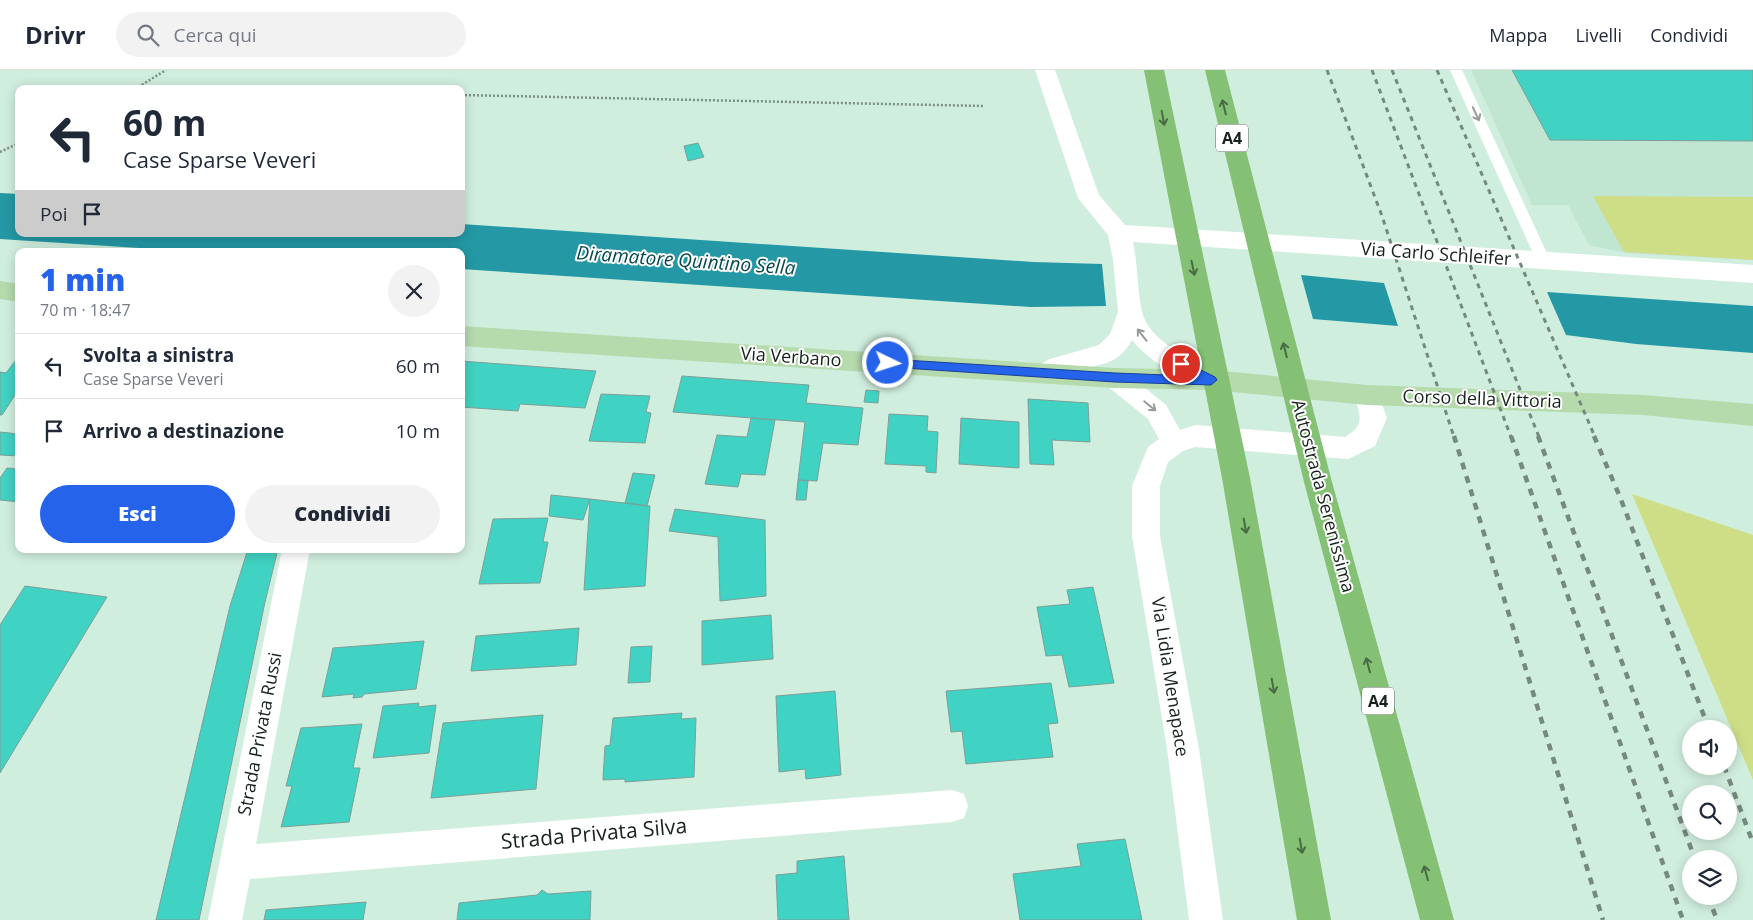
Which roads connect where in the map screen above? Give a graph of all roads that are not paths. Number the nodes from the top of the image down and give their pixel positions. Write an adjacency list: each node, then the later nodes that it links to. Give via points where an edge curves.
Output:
1 (1045, 70): 5 (street, via 1089,198)
2 (1154, 70): 25 (highway, one-way to 25, via 1236,478)
3 (1215, 70): 26 (highway, Autostrada Serenissima / A4, one-way to 3, via 1318,482)
4 (1456, 70): 6 (lane, one-way to 6)
5 (1119, 233): 6 (street, Via Carlo Schleifer); 12 (street)
6 (1544, 262): 7 (street, Via Carlo Schleifer)
7 (1753, 274)
8 (0, 290): 9 (main road)
9 (15, 292)
10 (0, 305): 11 (main road)
11 (15, 306)
12 (1130, 312): 14 (street, via 1118,343 1104,354 1057,366); 16 (street, one-way to 12, via 1147,342 1138,332)
13 (465, 336): 14 (main road, Via Verbano)
14 (1046, 373): 15 (main road, Via Verbano)
15 (1115, 378): 16 (main road, Via Verbano); 19 (street, one-way to 19, via 1157,412)
16 (1211, 380): 17 (main road, Corso della Vittoria)
17 (1367, 395): 18 (main road, Corso della Vittoria, via 1643,405); 19 (street, Via Lidia Menapace, via 1374,418 1366,438 1348,448 1195,436)
18 (1753, 415)
19 (1174, 444): 24 (street, Via Lidia Menapace, via 1157,455 1146,486 1146,536 1183,749)
20 (295, 553): 22 (street, Strada Privata Russi)
21 (952, 806): 22 (street, Strada Privata Silva)
22 (236, 863): 23 (street, Strada Privata Russi)
23 (225, 920)
24 (1206, 920)
25 (1314, 920)
26 (1437, 920)

